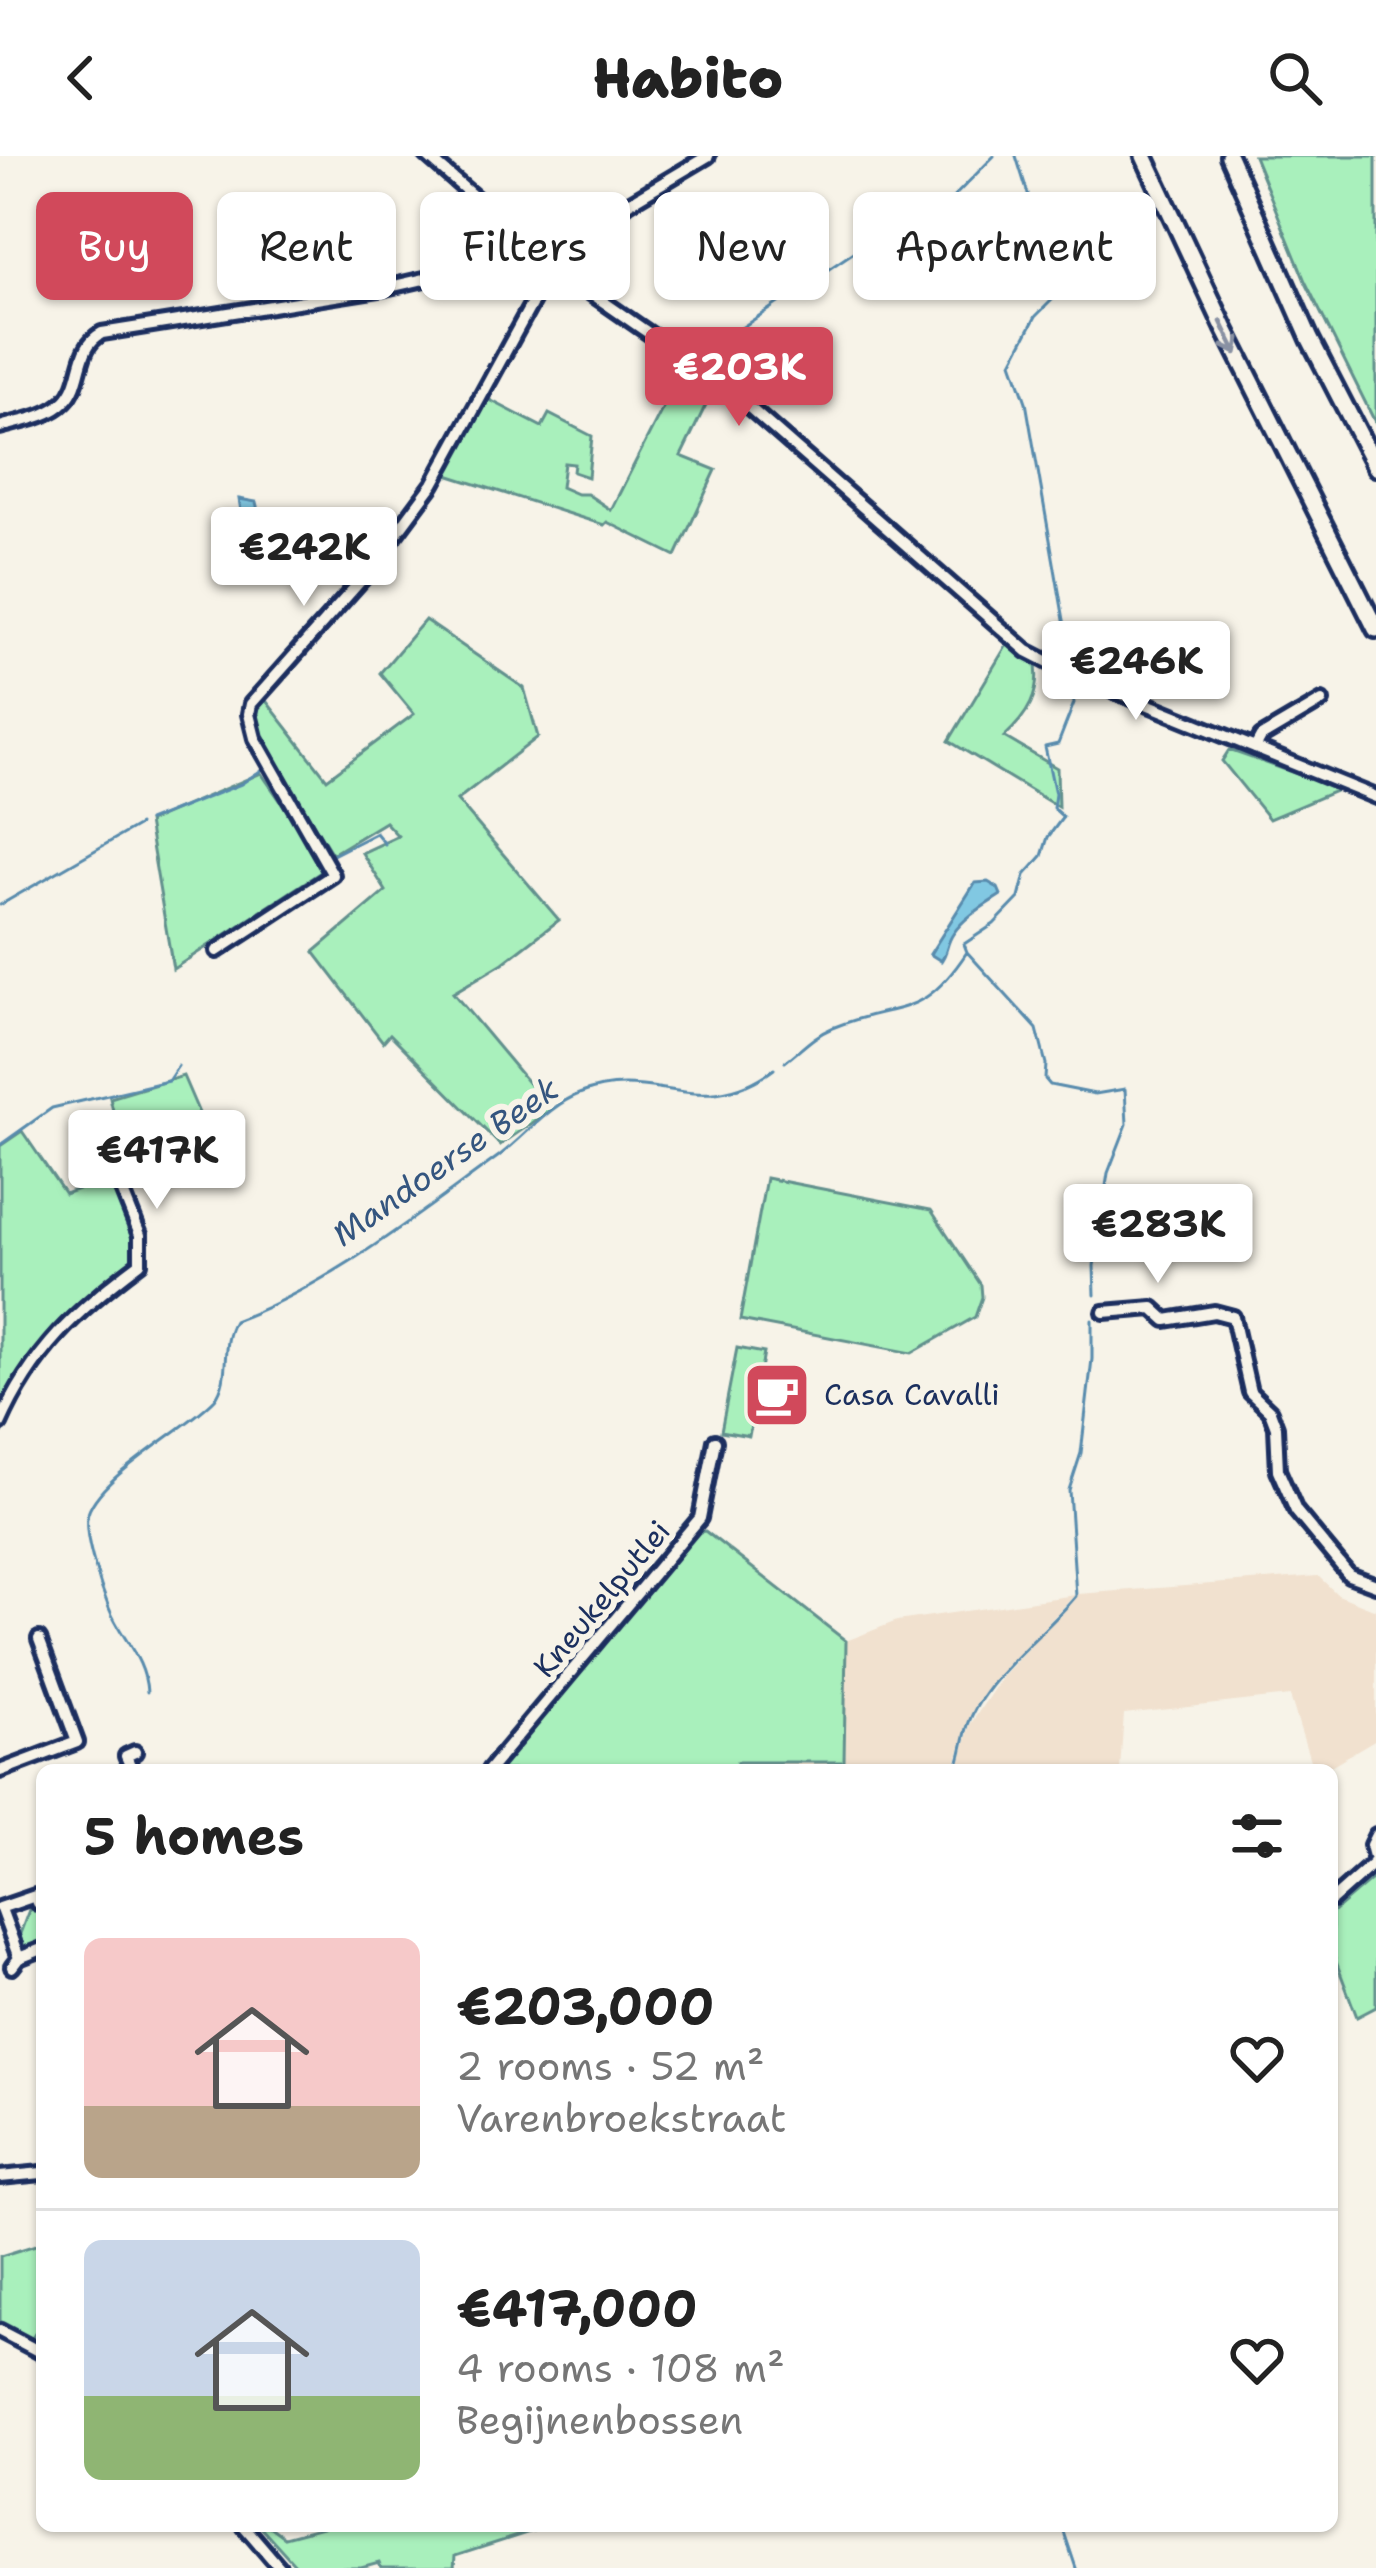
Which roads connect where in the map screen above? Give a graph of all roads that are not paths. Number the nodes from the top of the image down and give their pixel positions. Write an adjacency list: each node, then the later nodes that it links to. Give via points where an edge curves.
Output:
1 (427, 156): 5 (street)
2 (708, 156): 6 (street)
3 (1144, 156): 12 (highway, one-way to 12)
4 (1229, 156): 11 (highway)
5 (468, 192)
6 (630, 202)
7 (420, 280): 10 (street, via 103,332 88,344 66,400)
8 (532, 300): 16 (street, via 433,484 364,578 251,704 255,738 333,875)
9 (601, 300): 14 (street, via 725,386 1027,651)
10 (0, 427)
11 (1376, 467)
12 (1376, 629)
13 (1322, 701): 14 (street)
14 (1255, 748): 15 (street)
15 (1376, 797)
16 (217, 951)
17 (115, 1172): 19 (street, via 140,1235 140,1263 60,1330 22,1377)
18 (1104, 1312): 21 (street, via 1233,1317 1250,1393 1270,1411 1278,1470 1296,1511 1328,1555)
19 (0, 1424)
20 (715, 1441): 25 (street, Kneukelputlei, via 700,1518)
21 (1376, 1585)
22 (39, 1639): 26 (street, via 77,1742)
23 (135, 1752): 24 (street, via 126,1756)
24 (129, 1764)
25 (494, 1764)
26 (0, 1772)
27 (1376, 1835): 28 (street)
28 (1376, 1862): 29 (street)
29 (1338, 1895)
30 (36, 1901): 31 (street)
31 (0, 1908): 32 (street, via 16,1962)
32 (36, 1952)
33 (36, 2174): 34 (street)
34 (0, 2177)
35 (0, 2331): 36 (street)
36 (36, 2350)
37 (249, 2532): 38 (street)
38 (280, 2568)

